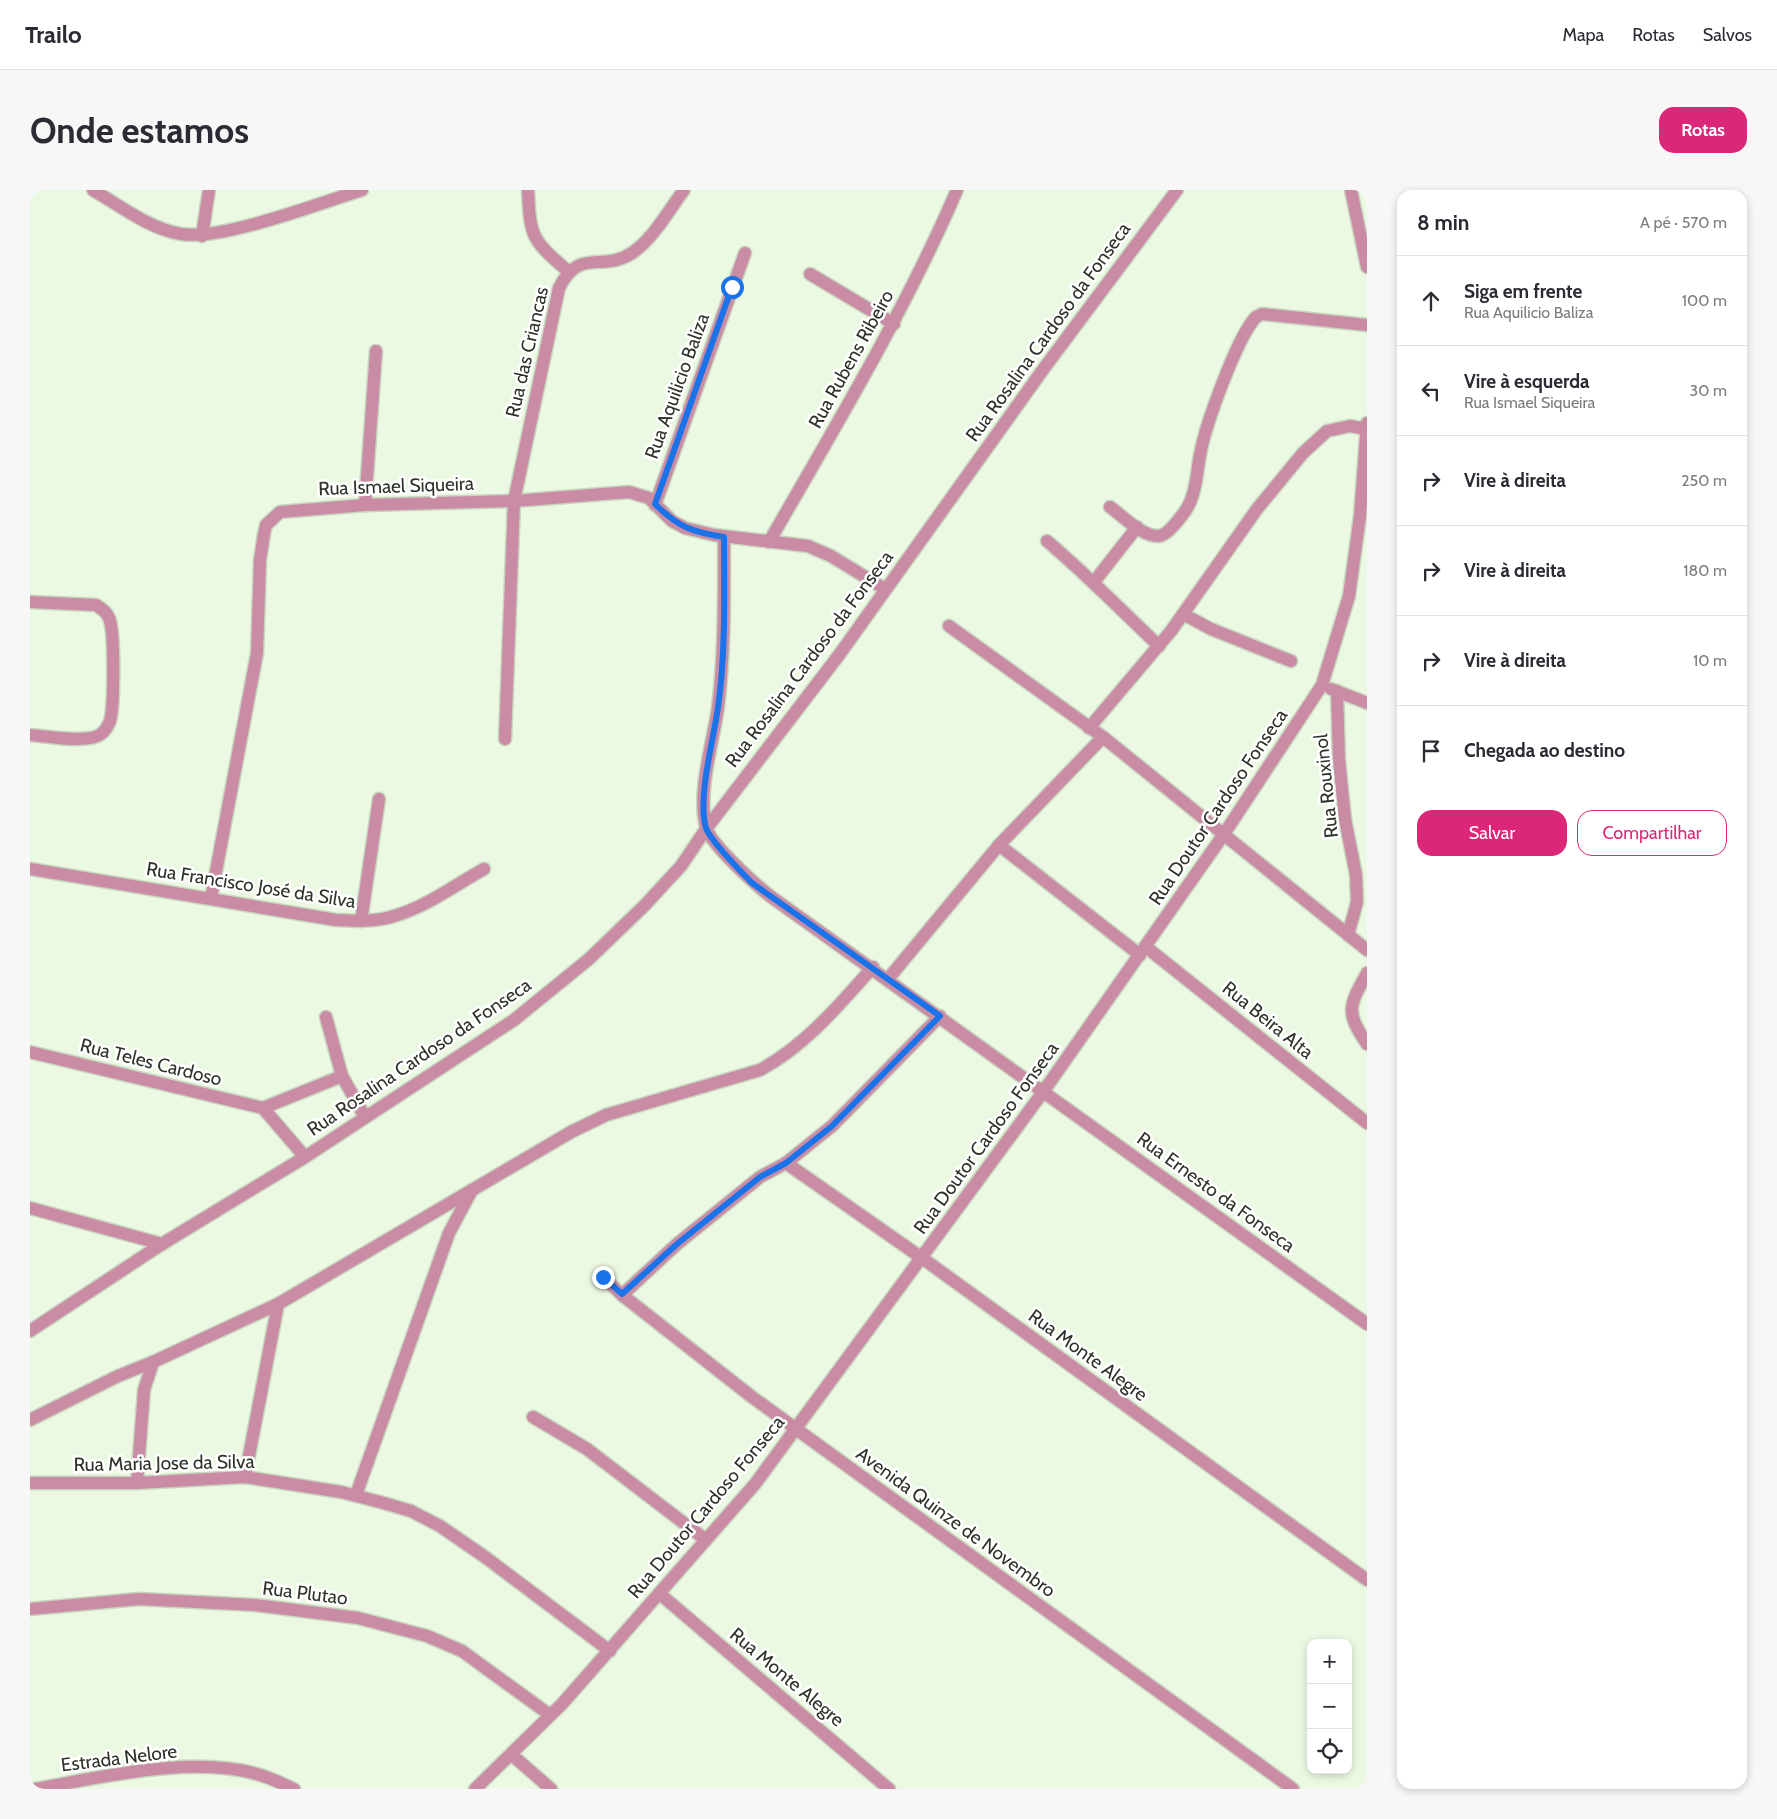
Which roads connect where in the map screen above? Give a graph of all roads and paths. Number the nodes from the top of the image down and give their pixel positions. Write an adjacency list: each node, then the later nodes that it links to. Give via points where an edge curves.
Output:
1 (93, 190): 9 (street, via 160,228)
2 (209, 190): 9 (street)
3 (362, 190): 9 (street)
4 (528, 190): 12 (street, via 529,225 534,238)
5 (684, 190): 12 (street, Rua das Criancas, via 632,253 620,260 579,264)
6 (957, 190): 14 (street, Rua Rubens Ribeiro)
7 (1177, 190): 28 (street, Rua Rosalina Cardoso da Fonseca)
8 (1351, 190): 11 (street)
9 (202, 236)
10 (745, 253): 19 (street, Rua Aquilicio Baliza)
11 (1367, 267)
12 (569, 272): 18 (street, Rua das Criancas, via 559,288)
13 (810, 274): 14 (street)
14 (894, 324): 26 (street, Rua Rubens Ribeiro)
15 (1367, 325): 23 (street, via 1262,314 1256,317 1218,397 1188,507 1161,536)
16 (376, 351): 20 (street)
17 (1367, 426): 22 (street, Rua Doutor Cardoso Fonseca); 30 (street, via 1327,431 1303,453 1257,508)
18 (514, 501): 19 (street, Rua Ismael Siqueira, via 629,492 649,498); 20 (street, Rua Ismael Siqueira); 40 (street, Rua das Criancas)
19 (655, 504): 24 (street, Rua Ismael Siqueira, via 672,521 685,528)
20 (365, 505): 47 (street, Rua Ismael Siqueira, via 280,512 266,525 260,560 257,653)
21 (1110, 507): 23 (street)
22 (1363, 518): 34 (street, Rua Doutor Cardoso Fonseca, via 1349,596)
23 (1137, 527): 27 (street)
24 (724, 537): 26 (street, Rua Ismael Siqueira); 42 (street, via 723,641 718,707 708,764)
25 (1046, 541): 27 (street)
26 (769, 542): 28 (street, Rua Ismael Siqueira, via 808,546)
27 (1094, 582): 32 (street)
28 (885, 589): 42 (street, Rua Rosalina Cardoso da Fonseca, via 839,655)
29 (30, 602): 38 (street, via 96,605 109,618 112,702 110,720 100,735 86,739)
30 (1183, 614): 32 (street); 33 (street)
31 (949, 626): 37 (street)
32 (1159, 646): 37 (street)
33 (1290, 661)
34 (1322, 685): 35 (street); 43 (street, Rua Doutor Cardoso Fonseca)
35 (1337, 691): 36 (street); 49 (street, Rua Rouxinol, via 1343,799 1356,875 1357,902)
36 (1367, 703)
37 (1089, 728): 39 (street)
38 (30, 735)
39 (1103, 738): 43 (street); 44 (street)
40 (505, 739)
41 (379, 799): 48 (street)
42 (706, 829): 52 (street, Rua Ernesto da Fonseca, via 752,883); 62 (street, Rua Rosalina Cardoso da Fonseca, via 681,866 590,959 514,1020)
43 (1224, 834): 49 (street); 51 (street, Rua Doutor Cardoso Fonseca)
44 (999, 845): 51 (street, Rua Beira Alta); 54 (street)
45 (30, 869): 47 (street, Rua Francisco José da Silva)
46 (484, 869): 48 (street, Rua Francisco José da Silva, via 422,905 394,917)
47 (211, 898): 48 (street, Rua Francisco José da Silva)
48 (360, 922)
49 (1348, 935): 50 (street)
50 (1367, 950)
51 (1143, 951): 60 (street, Rua Doutor Cardoso Fonseca); 63 (street, Rua Beira Alta)
52 (873, 967): 54 (street, Rua Ernesto da Fonseca); 66 (street, via 826,1019 780,1059 760,1070 606,1115)
53 (1367, 974): 57 (street, via 1350,1008 1351,1017)
54 (888, 979): 55 (street, Rua Ernesto da Fonseca)
55 (940, 1016): 60 (street, Rua Ernesto da Fonseca); 65 (street, via 832,1126)
56 (326, 1017): 59 (street)
57 (1367, 1044)
58 (30, 1052): 61 (street, Rua Teles Cardoso)
59 (342, 1076): 61 (street); 62 (street)
60 (1043, 1092): 69 (street, Rua Doutor Cardoso Fonseca); 73 (street, Rua Ernesto da Fonseca)
61 (263, 1108): 64 (street)
62 (365, 1117): 64 (street, Rua Rosalina Cardoso da Fonseca)
63 (1367, 1123)
64 (304, 1157): 68 (street, Rua Rosalina Cardoso da Fonseca)
65 (786, 1163): 69 (street, Rua Monte Alegre); 71 (street, via 760,1177 677,1244)
66 (472, 1190): 72 (street); 82 (street, via 449,1233)
67 (30, 1208): 68 (street)
68 (162, 1244): 74 (street, Rua Rosalina Cardoso da Fonseca)
69 (922, 1258): 78 (street, Rua Doutor Cardoso Fonseca); 84 (street, Rua Monte Alegre)
70 (603, 1277): 71 (street, Avenida Quinze de Novembro)
71 (622, 1294): 78 (street, Avenida Quinze de Novembro, via 752,1397)
72 (278, 1304): 75 (street); 79 (street)
73 (1367, 1324)
74 (30, 1331)
75 (153, 1362): 77 (street); 81 (street, via 144,1390)
76 (533, 1417): 83 (street, via 587,1449)
77 (30, 1420)
78 (797, 1428): 83 (street, Rua Doutor Cardoso Fonseca, via 755,1484); 95 (street, Avenida Quinze de Novembro)
79 (245, 1477): 81 (street, Rua Maria Jose da Silva); 82 (street, Rua Maria Jose da Silva)
80 (30, 1483): 81 (street, Rua Maria Jose da Silva)
81 (137, 1483)
82 (356, 1495): 87 (street, Rua Maria Jose da Silva, via 411,1511 440,1526)
83 (706, 1540): 85 (street, Rua Doutor Cardoso Fonseca)
84 (1367, 1580)
85 (660, 1594): 87 (street, Rua Doutor Cardoso Fonseca); 94 (street, Rua Monte Alegre)
86 (30, 1609): 88 (street, Rua Plutao, via 139,1598 255,1605 358,1618 427,1636 454,1647)
87 (610, 1651): 88 (street, Rua Doutor Cardoso Fonseca)
88 (550, 1715): 89 (street, Rua Doutor Cardoso Fonseca)
89 (512, 1755): 92 (street, Rua Doutor Cardoso Fonseca); 93 (street)
90 (35, 1789): 91 (street, Estrada Nelore, via 134,1772 186,1768 233,1770 265,1776)
91 (294, 1789)
92 (475, 1789)
93 (551, 1789)
94 (889, 1789)
95 (1293, 1789)

